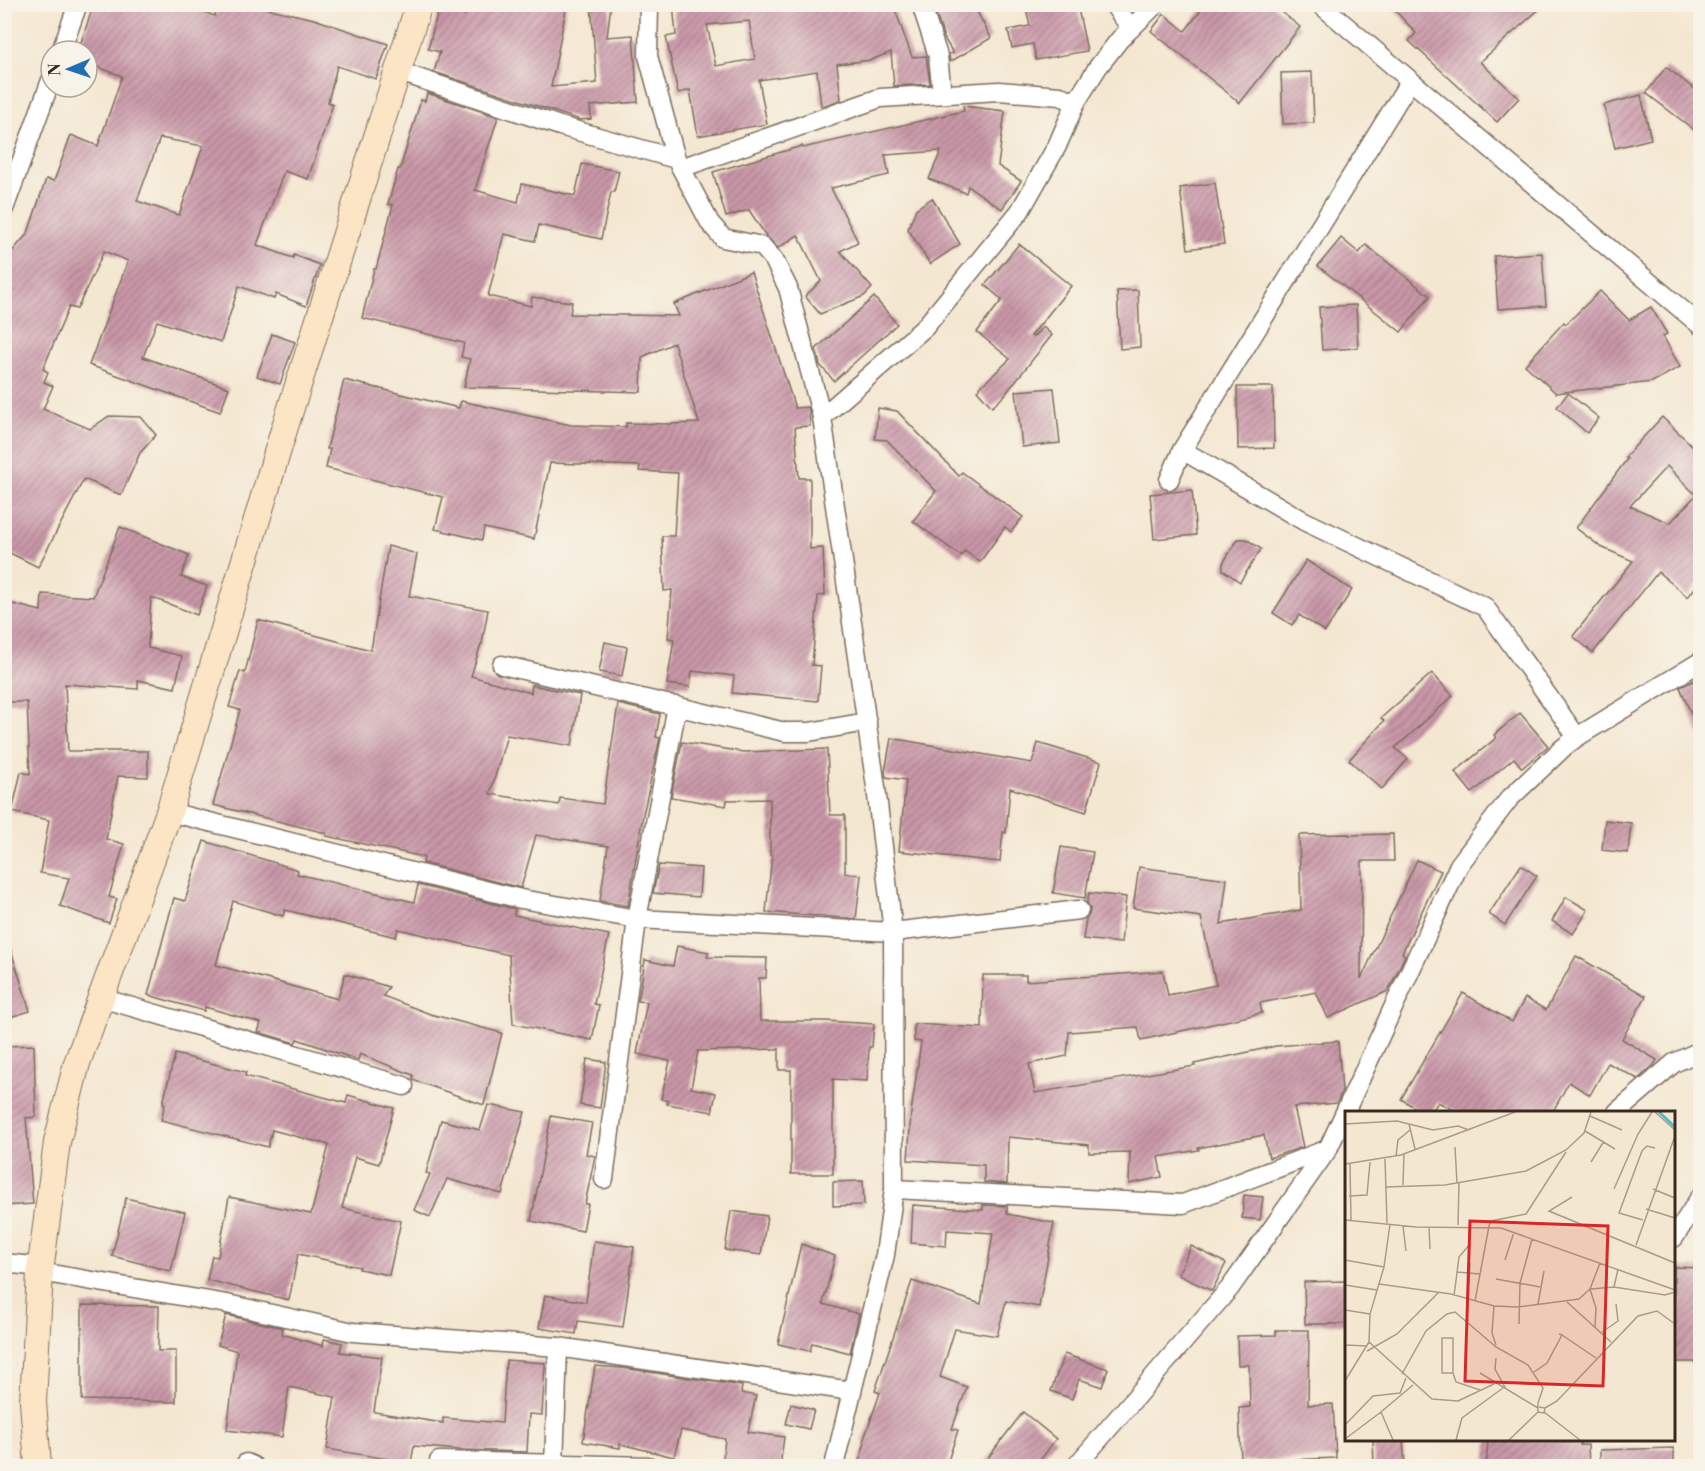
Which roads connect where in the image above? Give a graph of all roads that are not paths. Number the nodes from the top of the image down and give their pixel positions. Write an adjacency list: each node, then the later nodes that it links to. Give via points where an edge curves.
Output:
1 (78, 4): 9 (street)
2 (419, 4): 10 (street)
3 (649, 4): 15 (street, via 648,56)
4 (921, 4): 12 (street, via 938,56)
5 (1113, 4): 8 (street)
6 (1156, 4): 8 (street)
7 (1320, 4): 11 (street)
8 (1131, 28): 14 (street, via 1098,67)
9 (65, 39)
10 (398, 71): 15 (street); 26 (street)
11 (1410, 81): 17 (street); 19 (street)
12 (942, 94): 14 (street, via 999,91 1060,96); 15 (street, via 880,98)
13 (44, 99): 16 (street)
14 (1076, 102): 18 (street, via 1057,146 1020,211 925,327)
15 (679, 164): 18 (street, via 710,223 723,238 762,246 774,260 788,288)
16 (4, 208)
17 (1701, 325)
18 (822, 417): 24 (street)
19 (1182, 450): 20 (street); 25 (street, via 1304,521 1485,607)
20 (1169, 480)
21 (1701, 663): 25 (street)
22 (502, 665): 23 (street)
23 (678, 706): 24 (street, via 785,732); 28 (street)
24 (867, 722): 29 (street)
25 (1577, 738): 33 (street, via 1509,799 1459,865)
26 (169, 812): 28 (street, via 521,899); 30 (street)
27 (1079, 910): 29 (street)
28 (637, 919): 29 (street); 37 (street)
29 (893, 932): 38 (street)
30 (101, 998): 32 (street); 42 (street, via 77,1063 57,1142)
31 (1701, 1051): 34 (street, via 1674,1063)
32 (404, 1086)
33 (1346, 1111)
34 (1619, 1111)
35 (1345, 1112): 36 (street)
36 (1328, 1149): 38 (street, via 1183,1204); 50 (street, via 1230,1288)
37 (604, 1179)
38 (894, 1189): 44 (street, via 885,1255)
39 (1701, 1197): 40 (street)
40 (1675, 1236)
41 (4, 1263): 42 (street)
42 (41, 1270): 43 (street, via 353,1332); 47 (street, via 33,1402)
43 (558, 1347): 44 (street); 46 (street)
44 (851, 1391): 49 (street)
45 (439, 1461): 46 (street)
46 (554, 1465): 48 (street)
47 (38, 1467)
48 (648, 1467)
49 (834, 1467)
50 (1076, 1467)

